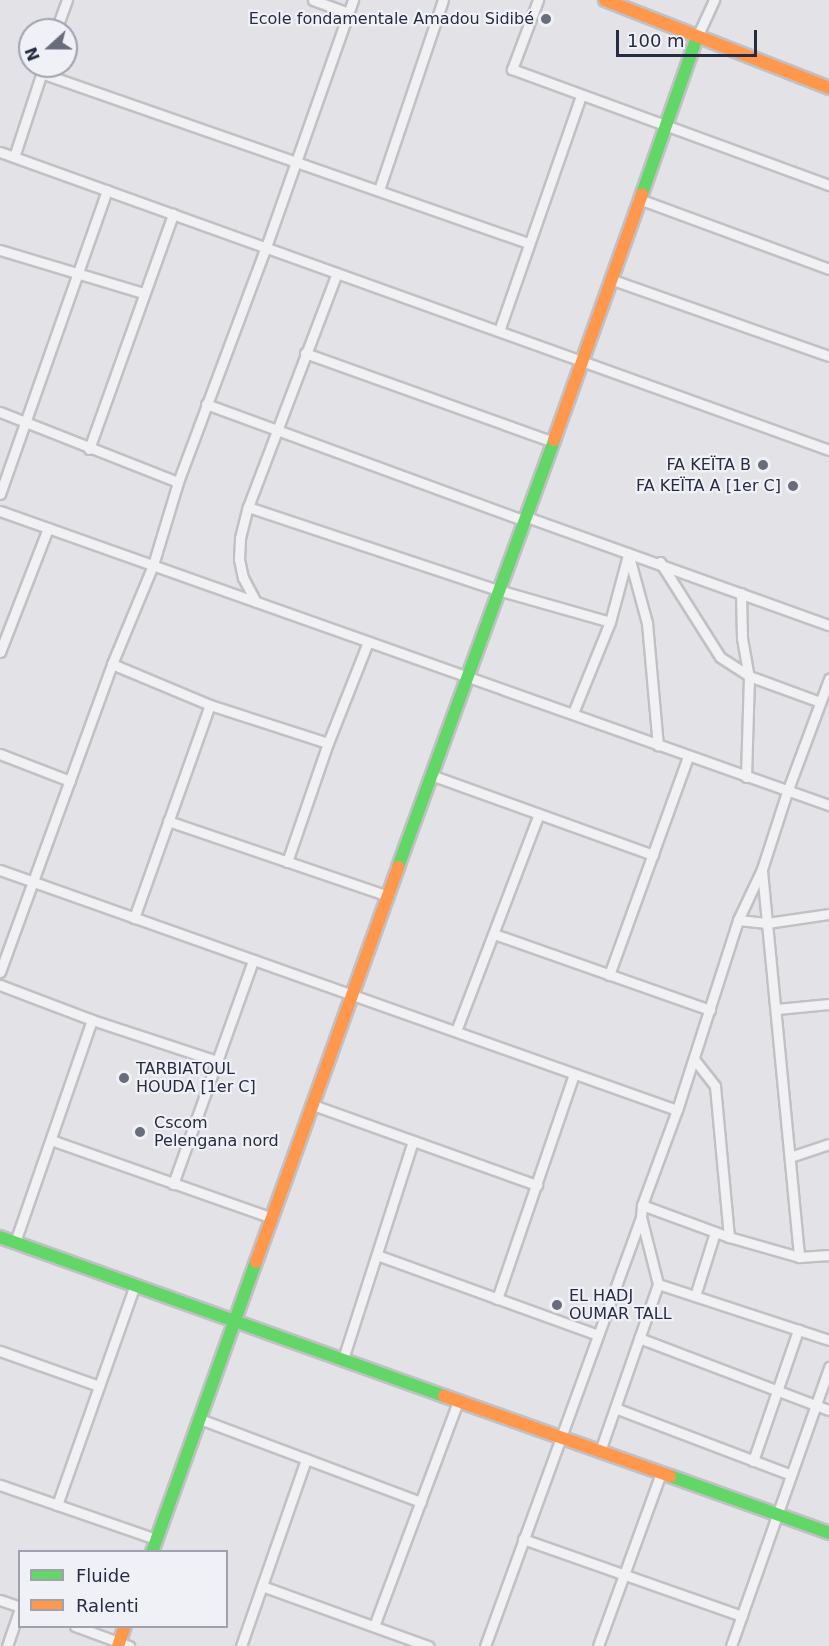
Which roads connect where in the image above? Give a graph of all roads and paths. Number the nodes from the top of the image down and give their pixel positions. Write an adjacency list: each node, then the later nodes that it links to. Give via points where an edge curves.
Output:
1 (67, 0): 9 (street)
2 (314, 0): 8 (street)
3 (353, 0): 8 (street)
4 (442, 0): 21 (street)
5 (538, 0): 14 (street, via 512,69)
6 (606, 0): 10 (street)
7 (714, 0): 10 (street)
8 (348, 13): 18 (street)
9 (60, 18)
10 (697, 37): 13 (street); 15 (street)
11 (39, 78): 17 (street)
12 (64, 78): 18 (street)
13 (829, 88)
14 (581, 95): 15 (street); 24 (street)
15 (665, 125): 19 (street); 22 (street)
16 (0, 152): 17 (street)
17 (14, 157): 20 (street)
18 (295, 160): 21 (street); 25 (street)
19 (829, 184)
20 (107, 190): 23 (street); 28 (street)
21 (379, 190): 24 (street)
22 (639, 199): 27 (street); 30 (street)
23 (173, 214): 25 (street); 31 (street)
24 (528, 243): 32 (street)
25 (266, 247): 29 (street); 36 (street)
26 (0, 250): 28 (street)
27 (829, 269)
28 (78, 273): 31 (street); 38 (street)
29 (337, 273): 32 (street); 33 (street)
30 (610, 279): 34 (street); 35 (street)
31 (143, 293): 41 (street)
32 (499, 331): 35 (street)
33 (305, 353): 39 (street); 40 (street)
34 (829, 356)
35 (582, 361): 40 (street); 42 (street)
36 (206, 404): 39 (street); 43 (street)
37 (0, 412): 38 (street)
38 (24, 422): 41 (street); 44 (street)
39 (277, 428): 45 (street); 47 (street)
40 (551, 441): 47 (street)
41 (89, 449): 43 (street)
42 (829, 450)
43 (178, 482): 51 (street)
44 (0, 494)
45 (248, 507): 52 (street); 54 (street, via 239,559 243,578)
46 (0, 511): 48 (street)
47 (524, 518): 49 (street); 52 (street)
48 (48, 528): 51 (street); 57 (street)
49 (628, 553): 50 (street); 55 (street); 68 (street, via 647,623)
50 (660, 562): 53 (street); 61 (street, via 720,657)
51 (153, 566): 54 (street); 60 (street)
52 (498, 590): 55 (street); 62 (street)
53 (741, 593): 56 (street); 61 (street, via 742,638)
54 (256, 602): 58 (street)
55 (610, 622): 66 (street)
56 (829, 625)
57 (4, 627): 59 (street)
58 (368, 642): 62 (street); 67 (street)
59 (0, 652)
60 (112, 664): 65 (street); 73 (street)
61 (749, 676): 64 (street); 72 (street)
62 (465, 677): 66 (street); 71 (street)
63 (829, 678): 64 (street)
64 (824, 700): 74 (street)
65 (210, 705): 67 (street); 77 (street)
66 (573, 713): 68 (street)
67 (328, 743): 79 (street)
68 (658, 746): 70 (street)
69 (0, 754): 73 (street)
70 (688, 757): 72 (street); 78 (street)
71 (431, 775): 76 (street); 83 (street)
72 (746, 777): 74 (street)
73 (70, 781): 82 (street)
74 (787, 792): 75 (street); 80 (street)
75 (829, 805)
76 (539, 814): 78 (street); 88 (street)
77 (168, 821): 79 (street); 85 (street)
78 (653, 855): 91 (street)
79 (287, 862): 83 (street)
80 (762, 869): 86 (street); 87 (street)
81 (0, 870): 82 (street)
82 (33, 882): 85 (street); 90 (street)
83 (388, 896): 93 (street)
84 (829, 914): 87 (street)
85 (134, 918): 89 (street)
86 (738, 920): 87 (street); 96 (street)
87 (767, 923): 95 (street)
88 (494, 934): 91 (street); 98 (street)
89 (253, 960): 93 (street); 100 (street)
90 (0, 972)
91 (609, 975): 96 (street)
92 (0, 985): 97 (street)
93 (352, 995): 98 (street); 102 (street)
94 (829, 1004): 95 (street)
95 (777, 1009): 107 (street)
96 (710, 1010): 99 (street)
97 (92, 1020): 100 (street); 104 (street)
98 (456, 1031): 101 (street)
99 (694, 1059): 103 (street); 115 (street, via 715,1086)
100 (217, 1061): 108 (street)
101 (574, 1074): 103 (street); 109 (street)
102 (313, 1105): 105 (street); 112 (street)
103 (677, 1110): 110 (street)
104 (51, 1140): 108 (street); 116 (street)
105 (413, 1141): 109 (street); 117 (street)
106 (829, 1144): 107 (street)
107 (790, 1157): 119 (street)
108 (173, 1184): 112 (street)
109 (537, 1185): 123 (street)
110 (642, 1205): 111 (street); 113 (street)
111 (641, 1217): 120 (street); 126 (street)
112 (272, 1218): 124 (street)
113 (715, 1232): 115 (street); 122 (street)
114 (0, 1237): 116 (street)
115 (729, 1237): 119 (street)
116 (15, 1242): 121 (street)
117 (377, 1255): 123 (street); 130 (street)
118 (829, 1255): 119 (street)
119 (799, 1257)
120 (658, 1284): 122 (street); 127 (street)
121 (135, 1285): 124 (street); 132 (street)
122 (695, 1296): 125 (street)
123 (497, 1299): 126 (street)
124 (235, 1321): 130 (street); 138 (street)
125 (798, 1330): 128 (street); 133 (street)
126 (598, 1335): 139 (street)
127 (639, 1338): 133 (street); 136 (street)
128 (829, 1340)
129 (0, 1351): 132 (street)
130 (343, 1359): 134 (street)
131 (829, 1367): 135 (street)
132 (99, 1386): 147 (street)
133 (777, 1391): 135 (street); 142 (street)
134 (458, 1401): 139 (street); 146 (street)
135 (816, 1405): 137 (street); 144 (street)
136 (615, 1408): 140 (street); 142 (street)
137 (829, 1410)
138 (200, 1419): 141 (street); 150 (street)
139 (561, 1438): 140 (street); 151 (street)
140 (600, 1450): 143 (street)
141 (306, 1459): 146 (street); 154 (street)
142 (753, 1461): 144 (street)
143 (661, 1473): 148 (street); 153 (street)
144 (791, 1475): 148 (street)
145 (0, 1485): 147 (street)
146 (421, 1502): 159 (street)
147 (57, 1505): 150 (street)
148 (777, 1515): 149 (street); 158 (street)
149 (829, 1533)
150 (156, 1539): 152 (street)
151 (523, 1539): 153 (street); 166 (street)
152 (152, 1550)
153 (624, 1575): 158 (street); 167 (street)
154 (262, 1586): 159 (street); 164 (street)
155 (0, 1600): 156 (street)
156 (18, 1607)
157 (18, 1614): 163 (street)
158 (742, 1616): 168 (street)
159 (374, 1626): 165 (street)
160 (80, 1628): 162 (street)
161 (125, 1628): 162 (street)
162 (122, 1645)
163 (7, 1646)
164 (241, 1646)
165 (428, 1646)
166 (485, 1646)
167 (598, 1646)
168 (731, 1646)

